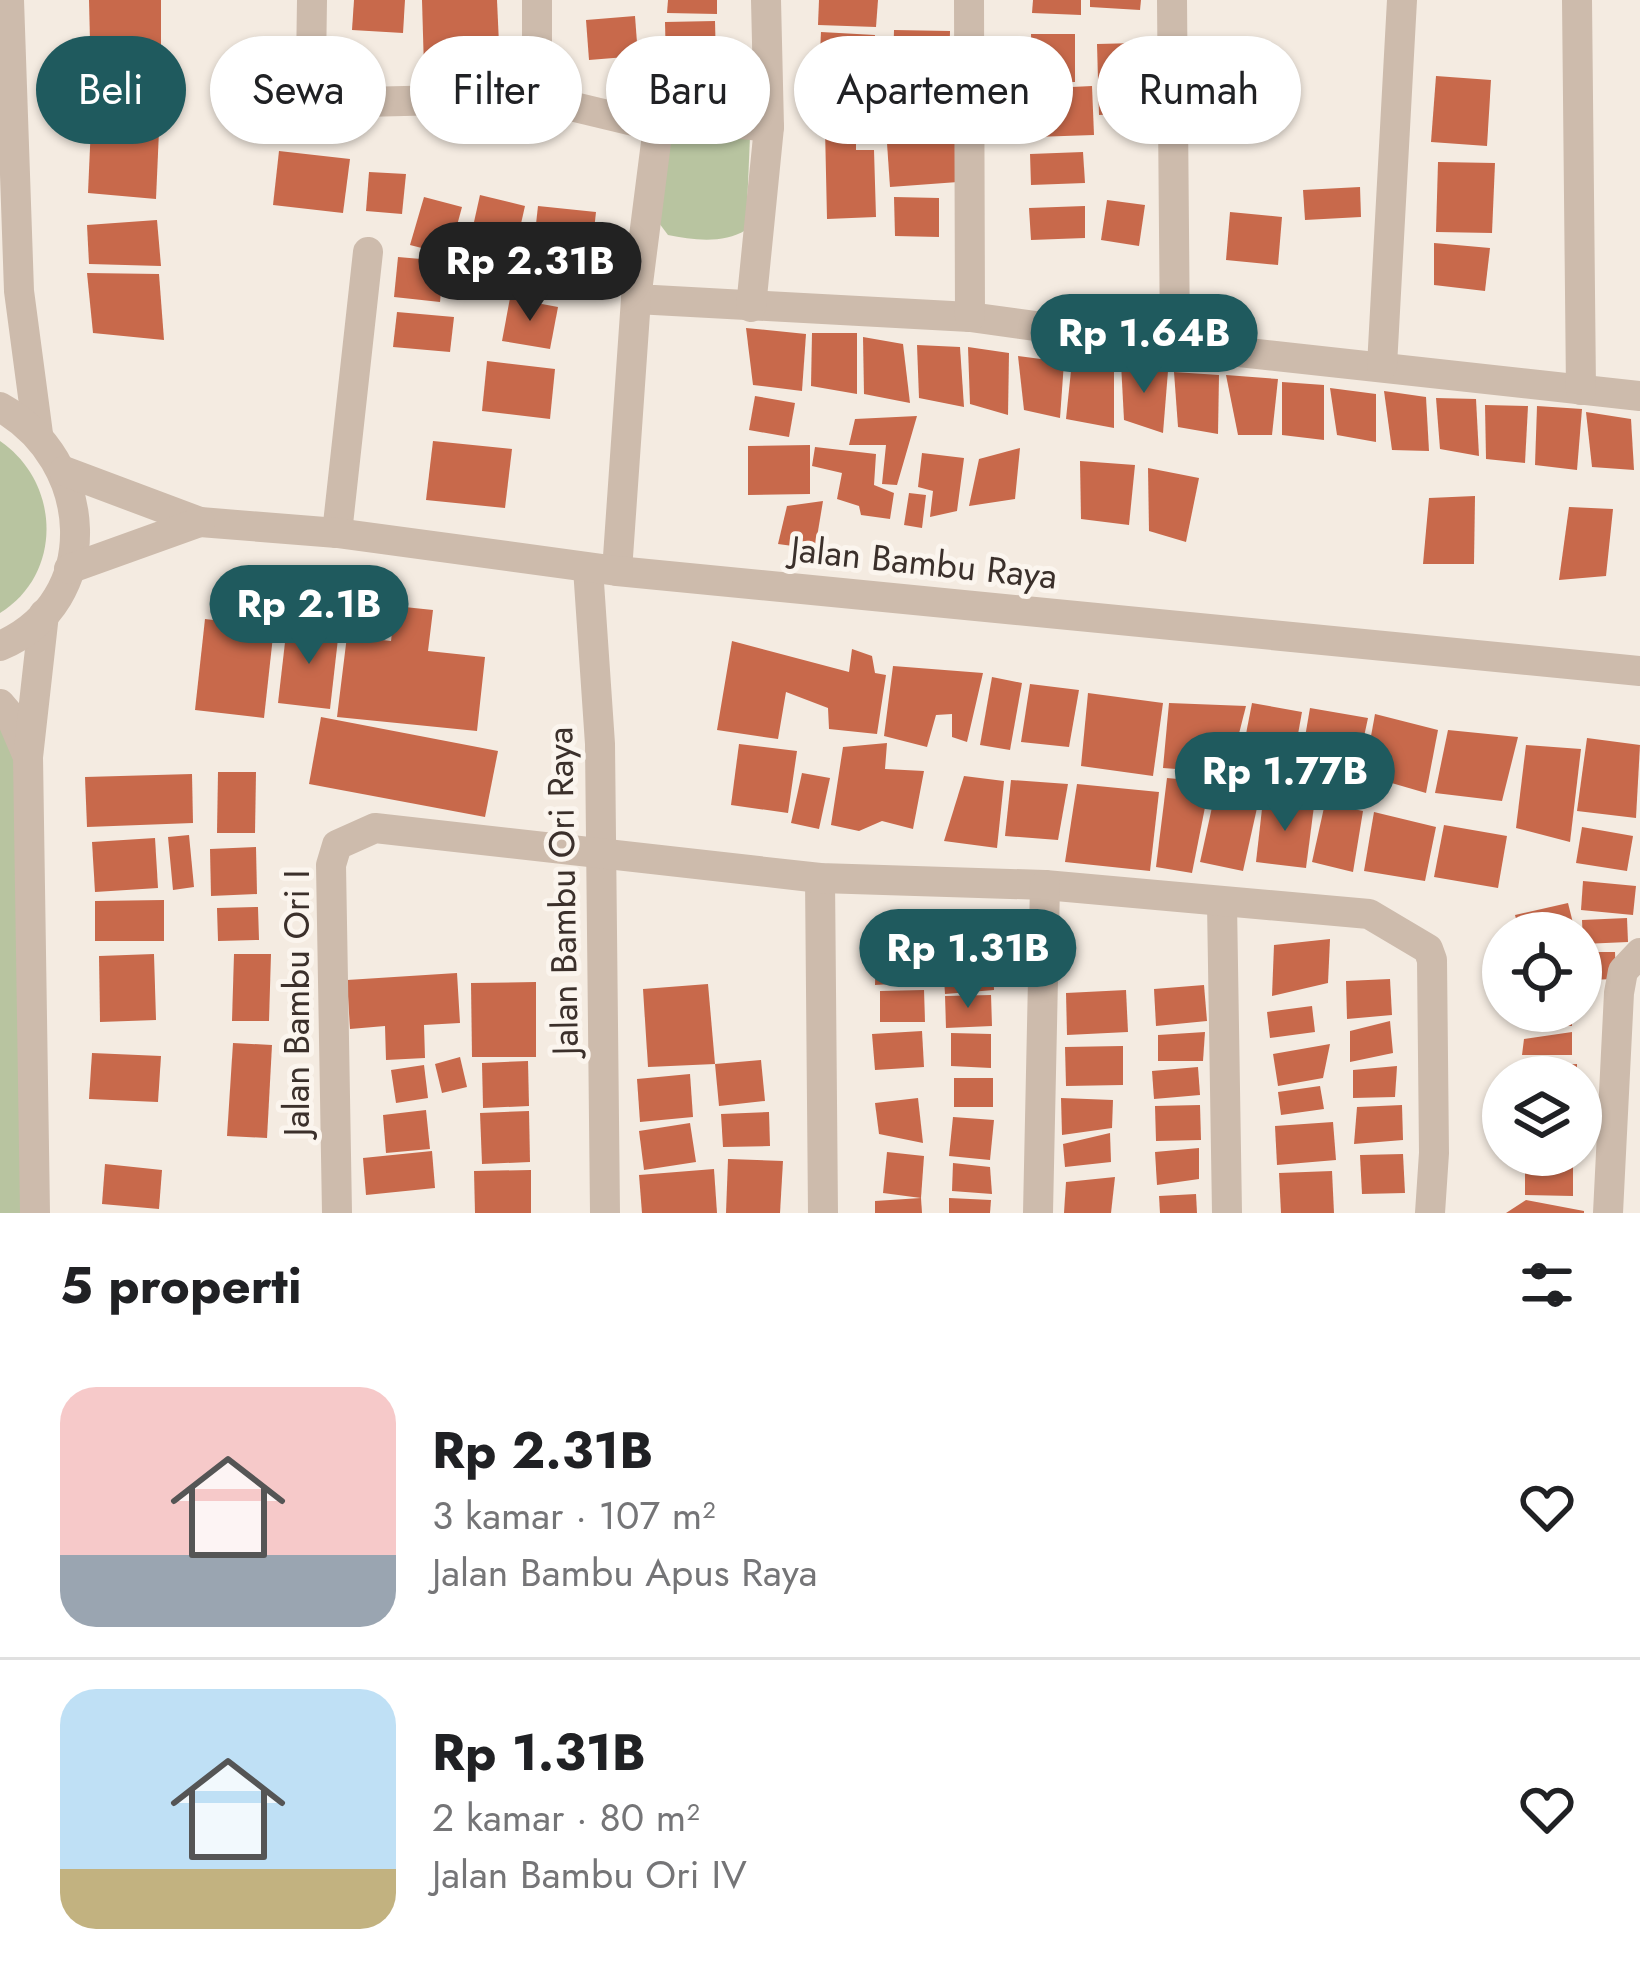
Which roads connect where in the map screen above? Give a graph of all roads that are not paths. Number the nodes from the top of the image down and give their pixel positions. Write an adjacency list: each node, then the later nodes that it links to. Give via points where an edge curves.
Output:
1 (9, 0): 15 (street)
2 (312, 0): 11 (street, via 311,68 362,102)
3 (537, 0): 9 (street)
4 (766, 0): 10 (street)
5 (969, 0): 18 (street)
6 (1172, 0): 20 (street)
7 (1402, 0): 21 (street)
8 (1577, 0): 22 (street)
9 (537, 36)
10 (767, 36)
11 (410, 101)
12 (656, 144): 16 (street, Jalan Bambu Ori Raya)
13 (768, 144): 17 (street)
14 (368, 252): 28 (street)
15 (19, 292): 19 (street); 25 (street)
16 (636, 299): 17 (street); 30 (street, Jalan Bambu Ori Raya)
17 (751, 307): 18 (street)
18 (970, 317): 20 (street)
19 (0, 330)
20 (1175, 345): 21 (street)
21 (1382, 366): 22 (street)
22 (1581, 390): 23 (street)
23 (1640, 396)
24 (0, 407): 25 (street)
25 (38, 434): 26 (street)
26 (64, 471): 27 (street, Jalan Bambu Raya); 29 (street, via 76,520)
27 (200, 522): 28 (street, Jalan Bambu Raya); 29 (street, Jalan Bambu Raya)
28 (337, 533): 30 (street, Jalan Bambu Raya)
29 (70, 569): 31 (street)
30 (603, 569): 33 (street, Jalan Bambu Raya); 36 (street, Jalan Bambu Ori Raya)
31 (44, 614): 32 (street); 35 (street)
32 (0, 646)
33 (1640, 671)
34 (0, 704): 35 (street)
35 (28, 757): 41 (street)
36 (601, 851): 37 (street); 42 (street, Jalan Bambu Ori I, via 375,828 337,845 330,899); 43 (street, Jalan Bambu Ori Raya)
37 (820, 878): 38 (street); 44 (street)
38 (1045, 885): 39 (street); 45 (street)
39 (1222, 903): 46 (street); 47 (street, via 1369,914 1428,949)
40 (1640, 953): 48 (street, via 1623,971 1619,993)
41 (35, 1213)
42 (337, 1213)
43 (605, 1213)
44 (823, 1213)
45 (1038, 1213)
46 (1227, 1213)
47 (1430, 1213)
48 (1608, 1213)

